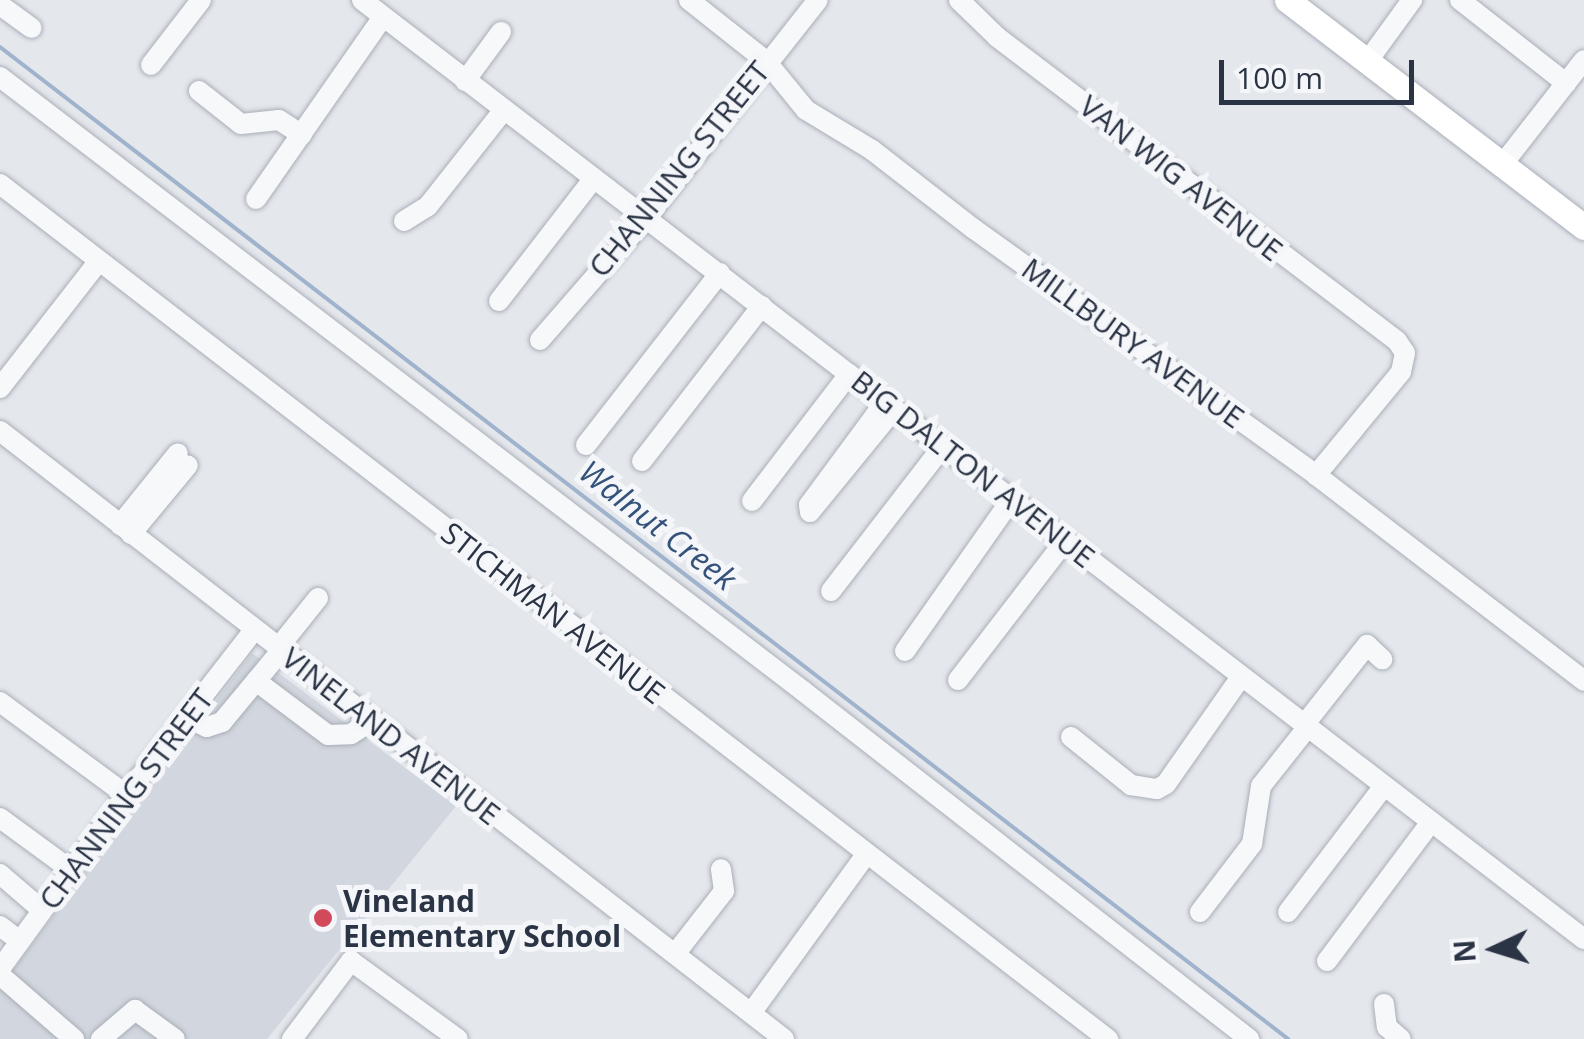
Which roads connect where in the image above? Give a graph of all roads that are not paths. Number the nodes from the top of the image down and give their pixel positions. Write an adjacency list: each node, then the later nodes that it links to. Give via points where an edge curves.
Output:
1 (202, 0): 16 (street)
2 (362, 0): 10 (street, BIG DALTON AVENUE)
3 (690, 0): 14 (street, MILLBURY AVENUE)
4 (818, 0): 14 (street, CHANNING STREET)
5 (958, 0): 43 (street, VAN WIG AVENUE, via 1406,353 1400,372)
6 (1287, 0): 15 (main road)
7 (1412, 0): 15 (street)
8 (1460, 0): 19 (street)
9 (0, 5): 11 (street)
10 (389, 21): 18 (street, BIG DALTON AVENUE); 22 (street, via 376,50 360,54 318,104)
11 (32, 28)
12 (501, 32): 18 (street)
13 (1584, 60): 19 (street)
14 (766, 61): 27 (street, CHANNING STREET); 43 (street, MILLBURY AVENUE, via 806,110 872,150)
15 (1366, 62): 23 (main road)
16 (150, 65)
17 (0, 77): 89 (street)
18 (464, 81): 21 (street, BIG DALTON AVENUE)
19 (1566, 83): 23 (street)
20 (199, 91): 22 (street, via 241,124 278,120)
21 (503, 111): 24 (street, BIG DALTON AVENUE); 28 (street, via 428,206)
22 (302, 135): 26 (street)
23 (1502, 165): 29 (main road)
24 (594, 178): 27 (street, BIG DALTON AVENUE); 32 (street)
25 (0, 184): 30 (street, STICHMAN AVENUE)
26 (256, 199)
27 (646, 217): 31 (street, BIG DALTON AVENUE); 34 (street, CHANNING STREET)
28 (404, 220)
29 (1584, 227)
30 (98, 262): 36 (street); 67 (street, STICHMAN AVENUE)
31 (720, 274): 33 (street, BIG DALTON AVENUE); 39 (street)
32 (499, 301)
33 (762, 306): 35 (street, BIG DALTON AVENUE); 42 (street)
34 (540, 340)
35 (849, 374): 37 (street, BIG DALTON AVENUE); 45 (street)
36 (0, 388)
37 (889, 406): 37 (street, via 809,511 818,507); 40 (street, BIG DALTON AVENUE)
38 (0, 431): 46 (street, VINELAND AVENUE)
39 (586, 445)
40 (942, 446): 44 (street, BIG DALTON AVENUE); 48 (street)
41 (183, 459): 46 (street)
42 (642, 461)
43 (1316, 475): 57 (street, MILLBURY AVENUE)
44 (1012, 499): 47 (street, BIG DALTON AVENUE); 52 (street)
45 (752, 501)
46 (126, 529): 50 (street, VINELAND AVENUE)
47 (1066, 540): 54 (street, BIG DALTON AVENUE); 55 (street)
48 (831, 591)
49 (318, 598): 51 (street)
50 (254, 630): 51 (street, VINELAND AVENUE); 59 (street, CHANNING STREET)
51 (279, 650): 56 (street); 60 (street, VINELAND AVENUE)
52 (905, 651)
53 (1382, 660): 61 (street, via 1367,645)
54 (1241, 677): 61 (street, BIG DALTON AVENUE); 62 (street, via 1157,789 1131,785)
55 (958, 680)
56 (256, 681): 59 (street, via 222,722 208,727); 60 (street, via 328,735 351,734)
57 (1584, 681)
58 (0, 702): 64 (street)
59 (187, 717): 64 (street, CHANNING STREET)
60 (372, 721): 77 (street, VINELAND AVENUE)
61 (1306, 726): 63 (street, BIG DALTON AVENUE); 72 (street, via 1261,786 1252,844)
62 (1071, 737)
63 (1384, 786): 66 (street, BIG DALTON AVENUE); 73 (street)
64 (126, 796): 69 (street, CHANNING STREET)
65 (0, 818): 69 (street)
66 (1431, 822): 75 (street, BIG DALTON AVENUE); 78 (street)
67 (866, 855): 81 (street); 88 (street, STICHMAN AVENUE)
68 (722, 869): 77 (street, via 724,891)
69 (71, 870): 71 (street, CHANNING STREET)
70 (0, 874): 71 (street)
71 (42, 910): 76 (street, CHANNING STREET)
72 (1200, 912)
73 (1288, 912)
74 (0, 926): 76 (street)
75 (1581, 931)
76 (20, 941): 79 (street, CHANNING STREET)
77 (675, 954): 81 (street, VINELAND AVENUE)
78 (1327, 961)
79 (0, 972): 82 (street)
80 (1384, 1004): 90 (street, via 1387,1026)
81 (751, 1013): 87 (street, VINELAND AVENUE)
82 (74, 1039)
83 (102, 1039): 84 (street, via 134,1010)
84 (176, 1039)
85 (292, 1039): 86 (street, via 351,960)
86 (458, 1039)
87 (784, 1039)
88 (1108, 1039)
89 (1249, 1039)
90 (1402, 1039)

